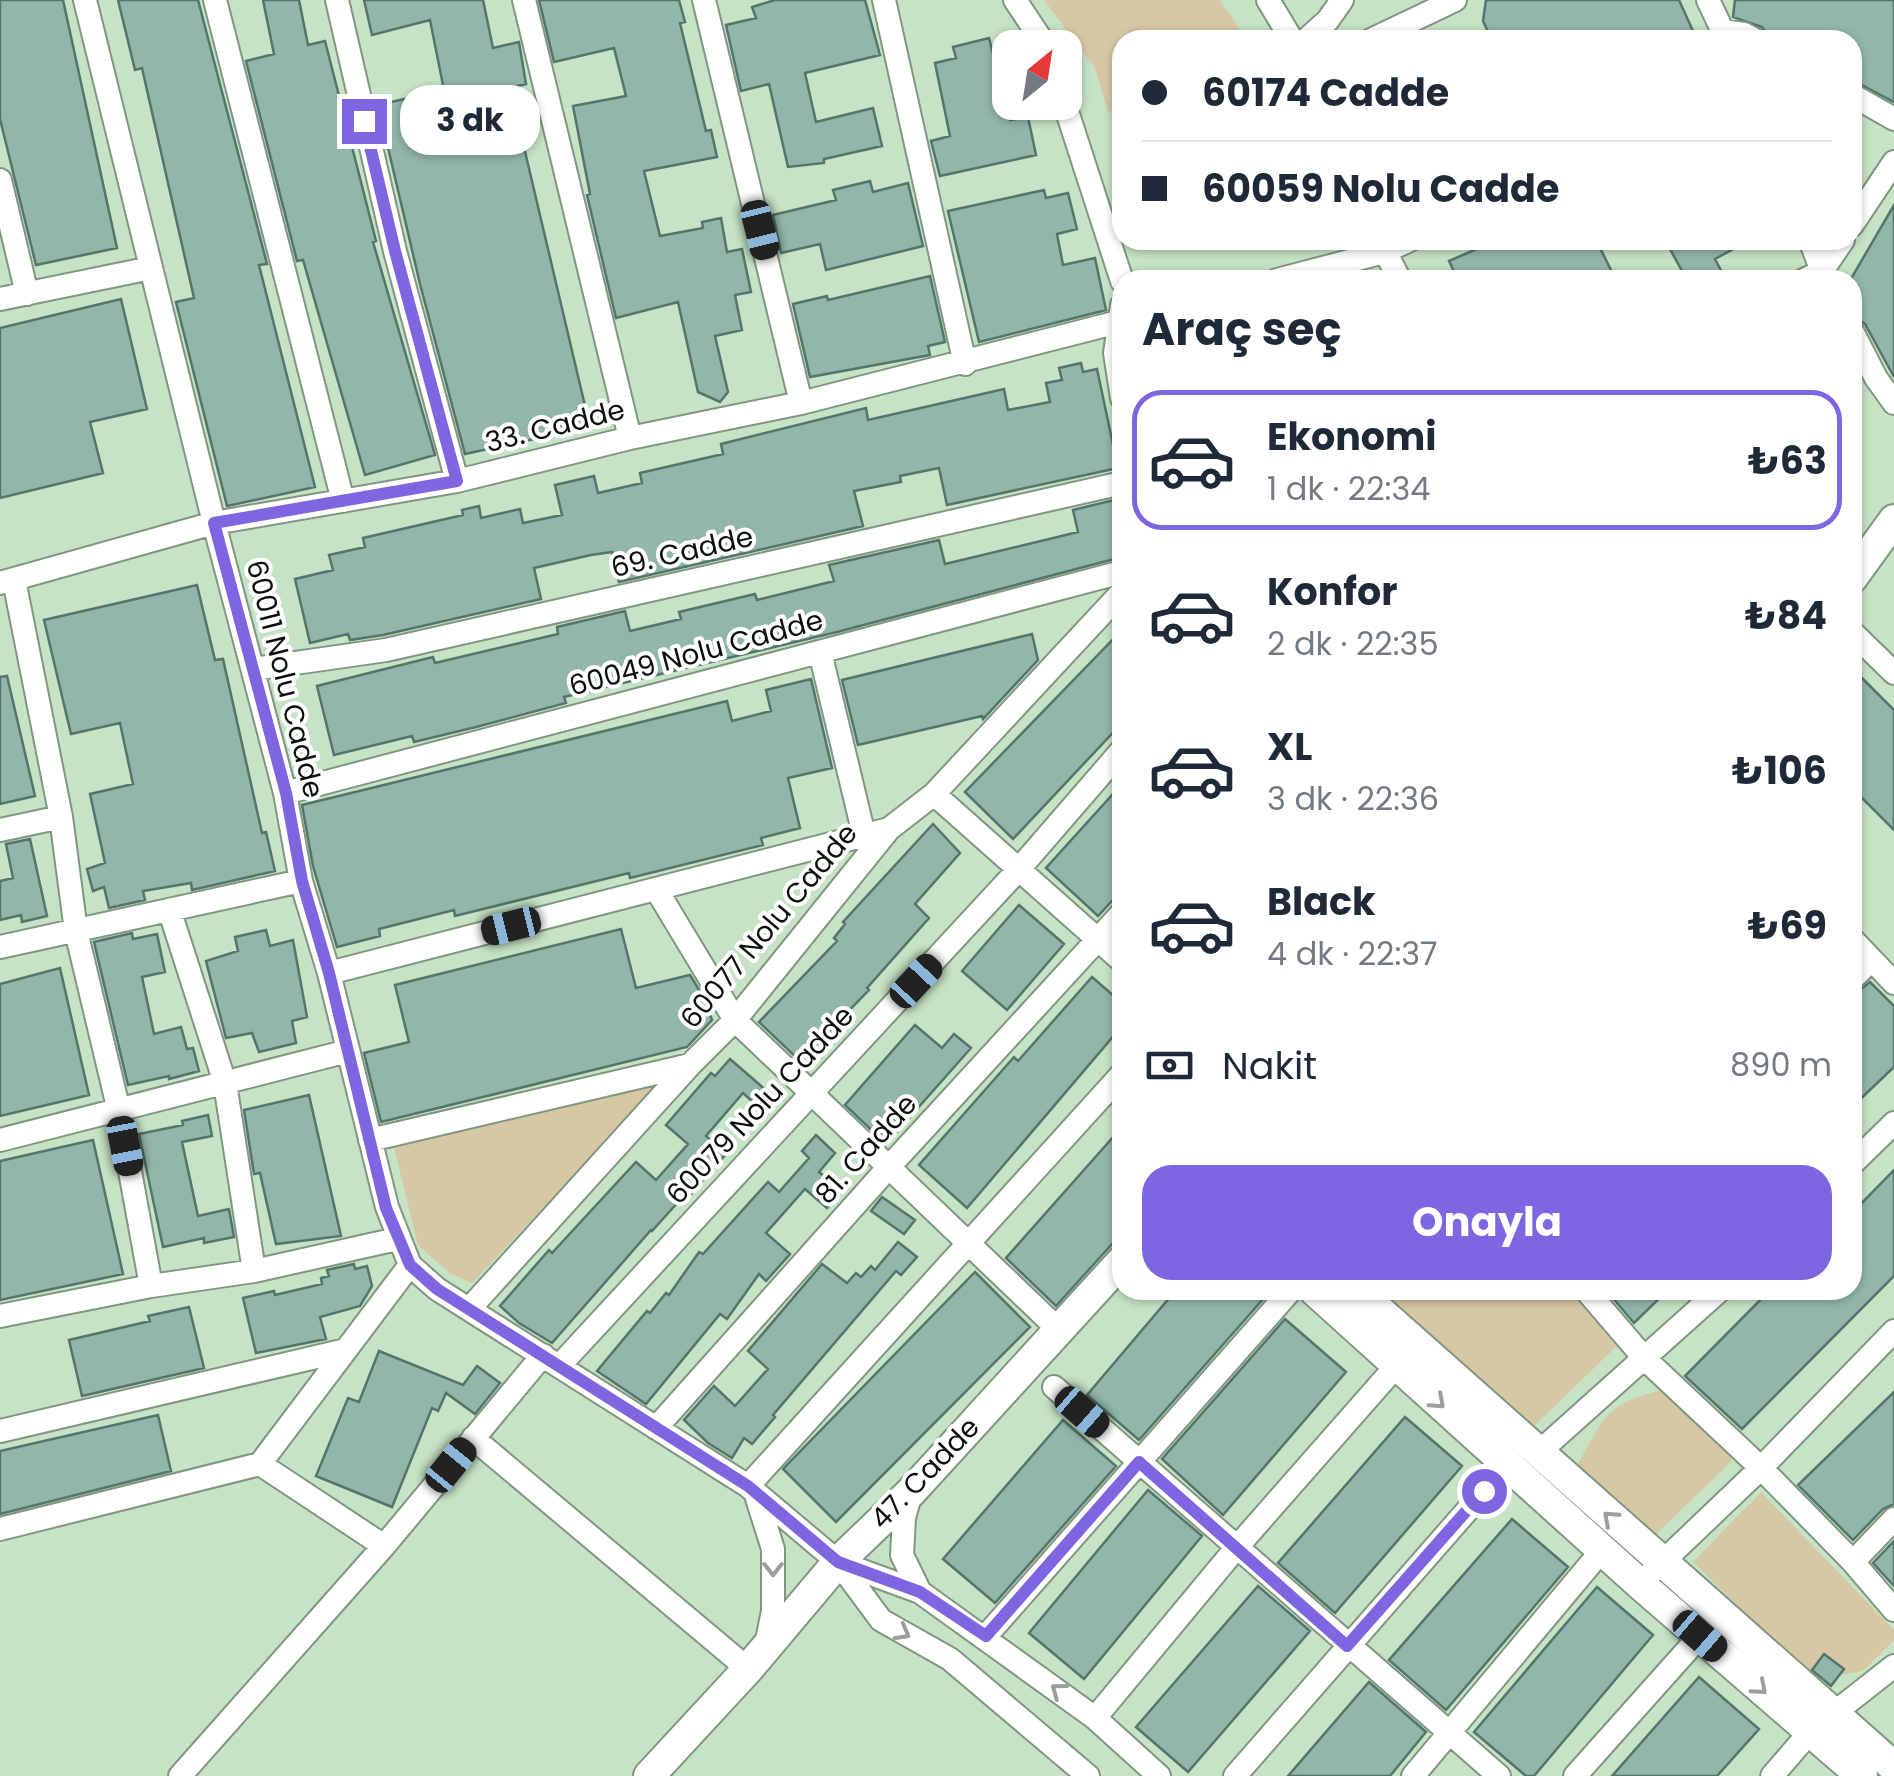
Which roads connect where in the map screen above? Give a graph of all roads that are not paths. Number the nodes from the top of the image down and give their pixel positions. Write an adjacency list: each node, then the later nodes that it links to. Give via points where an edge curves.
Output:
1 (85, 0): 24 (street, 60011 Nolu Cadde)
2 (215, 0): 37 (street)
3 (337, 0): 35 (street)
4 (524, 0): 34 (street)
5 (704, 0): 32 (street)
6 (884, 0): 31 (street)
7 (1014, 0): 12 (street)
8 (1268, 0): 13 (street)
9 (1342, 0): 14 (street)
10 (1455, 0): 15 (street)
11 (1708, 0): 16 (street)
12 (1035, 30)
13 (1286, 30)
14 (1317, 30)
15 (1392, 30)
16 (1723, 30)
17 (1862, 100): 18 (street)
18 (1894, 118)
19 (1070, 120): 25 (street)
20 (1894, 162): 22 (street)
21 (0, 180): 27 (street)
22 (1862, 210)
23 (1369, 250): 26 (street)
24 (151, 268): 27 (street); 39 (street, 60011 Nolu Cadde)
25 (1118, 270)
26 (1308, 270)
27 (27, 294): 28 (street)
28 (0, 300)
29 (1112, 319): 31 (street, 33. Cadde)
30 (1862, 351): 33 (street)
31 (964, 364): 32 (street, 33. Cadde)
32 (801, 403): 34 (street, 33. Cadde)
33 (1894, 403)
34 (630, 438): 35 (street, 33. Cadde)
35 (457, 481): 37 (street, 33. Cadde)
36 (1112, 486): 46 (street, 69. Cadde, via 386,650)
37 (344, 502): 39 (street, 33. Cadde)
38 (1894, 520): 40 (street)
39 (214, 523): 42 (street, 33. Cadde); 46 (street, 60011 Nolu Cadde)
40 (1862, 559)
41 (1112, 575): 45 (street, 60049 Nolu Cadde)
42 (7, 581): 51 (street)
43 (1112, 603): 50 (street, 60077 Nolu Cadde)
44 (1862, 642): 47 (street)
45 (820, 652): 49 (street, 60049 Nolu Cadde); 54 (street)
46 (253, 669): 49 (street, 60011 Nolu Cadde)
47 (1894, 674)
48 (1112, 762): 55 (street, 60079 Nolu Cadde)
49 (286, 793): 56 (street, 60011 Nolu Cadde)
50 (934, 794): 52 (street, 60077 Nolu Cadde); 55 (street)
51 (61, 817): 53 (street); 60 (street)
52 (889, 829): 54 (street); 69 (street, 60077 Nolu Cadde)
53 (0, 830)
54 (864, 835): 57 (street)
55 (1019, 869): 61 (street); 74 (street, 60079 Nolu Cadde)
56 (302, 881): 58 (street); 67 (street, 60011 Nolu Cadde)
57 (656, 889): 67 (street); 69 (street)
58 (170, 912): 60 (street); 72 (street)
59 (1112, 924): 61 (street, 81. Cadde)
60 (76, 931): 62 (street); 75 (street)
61 (1098, 940): 64 (street); 80 (street, 81. Cadde)
62 (0, 948)
63 (1862, 950): 65 (street)
64 (1112, 952)
65 (1871, 960): 66 (street); 68 (street)
66 (1862, 969)
67 (329, 973): 70 (street, 60011 Nolu Cadde)
68 (1894, 983)
69 (735, 1020): 71 (street, 60077 Nolu Cadde); 74 (street)
70 (348, 1051): 72 (street); 78 (street, 60011 Nolu Cadde)
71 (690, 1065): 78 (street); 92 (street, 60077 Nolu Cadde)
72 (225, 1084): 75 (street); 84 (street)
73 (1112, 1085): 82 (street)
74 (812, 1093): 80 (street); 98 (street, 60079 Nolu Cadde)
75 (118, 1111): 77 (street); 86 (street)
76 (1894, 1123): 79 (street)
77 (0, 1140)
78 (370, 1140): 81 (street, 60011 Nolu Cadde)
79 (1862, 1154)
80 (888, 1168): 82 (street); 101 (street, 81. Cadde)
81 (397, 1238): 83 (street, 60011 Nolu Cadde); 84 (street)
82 (968, 1245): 94 (street); 109 (street)
83 (410, 1265): 92 (street); 96 (street)
84 (254, 1271): 86 (street)
85 (1112, 1272): 94 (street, 47. Cadde)
86 (151, 1286): 93 (street)
87 (1281, 1300): 105 (street)
88 (1345, 1300): 99 (street)
89 (1347, 1300): 104 (street)
90 (1595, 1300): 97 (street)
91 (1709, 1300): 97 (street)
92 (470, 1308): 98 (street)
93 (0, 1316)
94 (1059, 1330): 110 (street, 47. Cadde)
95 (1894, 1331): 108 (street)
96 (346, 1350): 102 (street); 106 (street)
97 (1645, 1359): 104 (street); 108 (street)
98 (551, 1360): 101 (street); 103 (street, 60079 Nolu Cadde)
99 (1398, 1365): 107 (street, one-way to 107); 114 (street)
100 (1054, 1387): 105 (street)
101 (656, 1428): 109 (street)
102 (0, 1431)
103 (473, 1438): 113 (street, 60079 Nolu Cadde); 124 (street)
104 (1538, 1453): 118 (street, one-way to 104)
105 (1139, 1462): 114 (street); 121 (street)
106 (260, 1464): 112 (street); 113 (street)
107 (1507, 1465): 115 (street); 123 (street)
108 (1761, 1468): 117 (street); 118 (street)
109 (752, 1489): 116 (street); 124 (street, one-way to 124, via 772,1548 773,1610)
110 (910, 1492): 116 (street, 47. Cadde); 119 (street, via 902,1555)
111 (1894, 1519): 117 (street)
112 (0, 1529)
113 (384, 1546): 130 (street, 60079 Nolu Cadde)
114 (1237, 1547): 123 (street); 126 (street)
115 (1603, 1549): 118 (street); 128 (street)
116 (838, 1562): 119 (street); 124 (street, 47. Cadde); 132 (street, one-way to 132, via 881,1620 950,1659)
117 (1853, 1562): 120 (street)
118 (1651, 1574): 122 (street); 127 (street)
119 (920, 1592): 121 (street)
120 (1894, 1610)
121 (986, 1636): 126 (street, one-way to 121)
122 (1700, 1636): 127 (street, one-way to 127); 137 (street)
123 (1347, 1646): 128 (street); 134 (street)
124 (757, 1658): 131 (street, 47. Cadde)
125 (1894, 1666): 127 (street)
126 (1095, 1718): 133 (street)
127 (1822, 1722): 129 (street); 138 (street); 139 (street)
128 (1452, 1733): 135 (street); 136 (street)
129 (1894, 1767)
130 (180, 1776)
131 (648, 1776)
132 (1088, 1776)
133 (1159, 1776)
134 (1235, 1776)
135 (1414, 1776)
136 (1499, 1776)
137 (1575, 1776)
138 (1772, 1776)
139 (1862, 1776)

